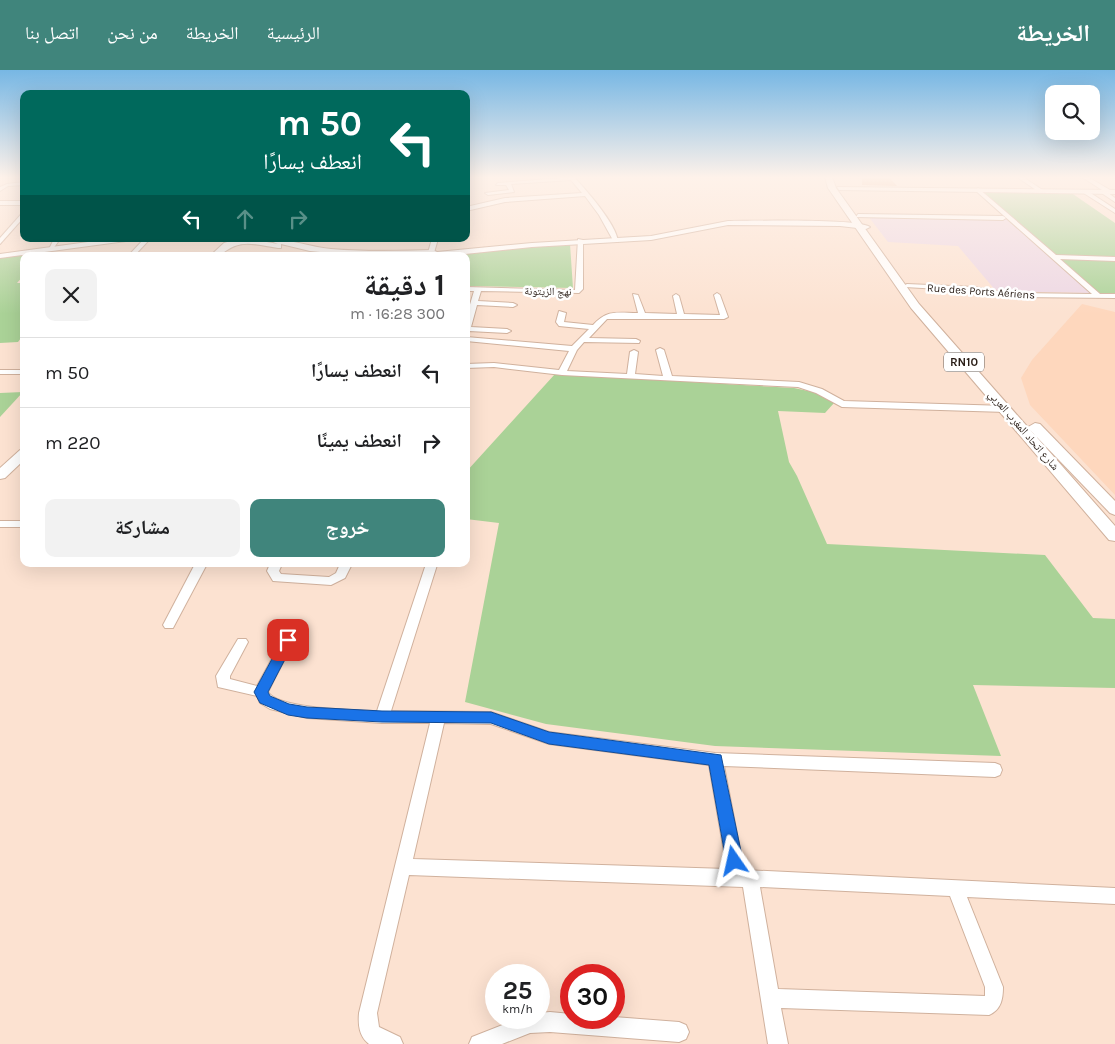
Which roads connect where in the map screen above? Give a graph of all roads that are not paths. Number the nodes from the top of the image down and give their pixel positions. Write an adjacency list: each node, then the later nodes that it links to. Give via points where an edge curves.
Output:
1 (17, 222): 8 (street)
2 (608, 222): 6 (street)
3 (876, 222): 5 (street)
4 (1015, 222): 29 (street)
5 (860, 223): 6 (main road, via 719,224 661,236); 31 (main road, شارع اتحاد المغرب العربي / RN10); 60 (main road, شارع اتحاد المغرب العربي / RN10, via 915,306)
6 (619, 240): 7 (main road)
7 (580, 241): 27 (main road); 33 (street, نهج الزيتونة, via 579,291)
8 (0, 242)
9 (55, 242): 17 (street)
10 (92, 242): 17 (main road)
11 (102, 242): 21 (main road)
12 (143, 242): 22 (street)
13 (225, 242): 23 (main road)
14 (236, 242): 24 (main road)
15 (258, 242): 25 (main road)
16 (285, 242): 26 (main road)
17 (51, 248): 20 (main road)
18 (20, 252): 28 (main road)
19 (20, 252): 28 (main road)
20 (22, 252)
21 (24, 252)
22 (135, 252)
23 (216, 252)
24 (219, 252)
25 (313, 252)
26 (355, 252)
27 (461, 252)
28 (0, 255)
29 (1054, 257): 30 (street); 36 (street)
30 (1115, 259)
31 (907, 286): 36 (street, Rue des Ports Aériens, via 974,289 1010,295); 64 (main road, شارع اتحاد المغرب العربي / RN10, via 932,317)
32 (470, 289): 33 (street, نهج الزيتونة)
33 (478, 290): 39 (street)
34 (635, 295): 43 (street)
35 (717, 295): 44 (street, via 724,317)
36 (1097, 295): 38 (street, Rue des Ports Aériens)
37 (676, 296): 44 (street)
38 (1115, 296)
39 (473, 303): 40 (street); 42 (street)
40 (513, 305)
41 (562, 313): 45 (street, via 562,324)
42 (470, 315)
43 (642, 315): 44 (street); 45 (street, via 606,315)
44 (681, 316)
45 (594, 327): 49 (street)
46 (470, 330): 47 (street)
47 (506, 331)
48 (470, 339): 51 (street)
49 (582, 340): 50 (street); 51 (street)
50 (636, 341)
51 (574, 348): 57 (street)
52 (660, 350): 59 (street)
53 (634, 352): 58 (street)
54 (470, 366): 57 (street)
55 (0, 372): 56 (street)
56 (20, 372)
57 (562, 373): 58 (street)
58 (631, 376): 59 (street)
59 (668, 378): 60 (street, via 799,385 819,390 842,404)
60 (1006, 409): 62 (main road, شارع اتحاد المغرب العربي / RN10)
61 (20, 457): 63 (main road)
62 (1059, 469): 67 (street); 68 (main road, شارع اتحاد المغرب العربي / RN10)
63 (0, 475)
64 (1115, 510)
65 (0, 524): 66 (street)
66 (20, 524)
67 (1115, 528)
68 (1115, 536)
69 (199, 567): 74 (street)
70 (274, 567): 71 (street, via 272,571 277,578 330,581 341,575)
71 (345, 567)
72 (430, 567): 77 (street)
73 (297, 623): 76 (street)
74 (170, 625)
75 (242, 642): 76 (street, via 223,683)
76 (261, 692): 77 (street, via 265,700 288,709)
77 (382, 717): 78 (street)
78 (438, 718): 79 (street, via 491,718 549,738); 81 (street)
79 (715, 760): 80 (street); 82 (street)
80 (995, 770)
81 (404, 867): 82 (street); 87 (street, via 366,1026 370,1034)
82 (744, 878): 83 (street); 85 (street)
83 (955, 889): 84 (street); 85 (street, via 994,987 994,998 989,1006)
84 (1115, 896)
85 (771, 998): 89 (street)
86 (679, 1032): 88 (street, via 550,1022 530,1024)
87 (393, 1044)
88 (479, 1044)
89 (778, 1044)

